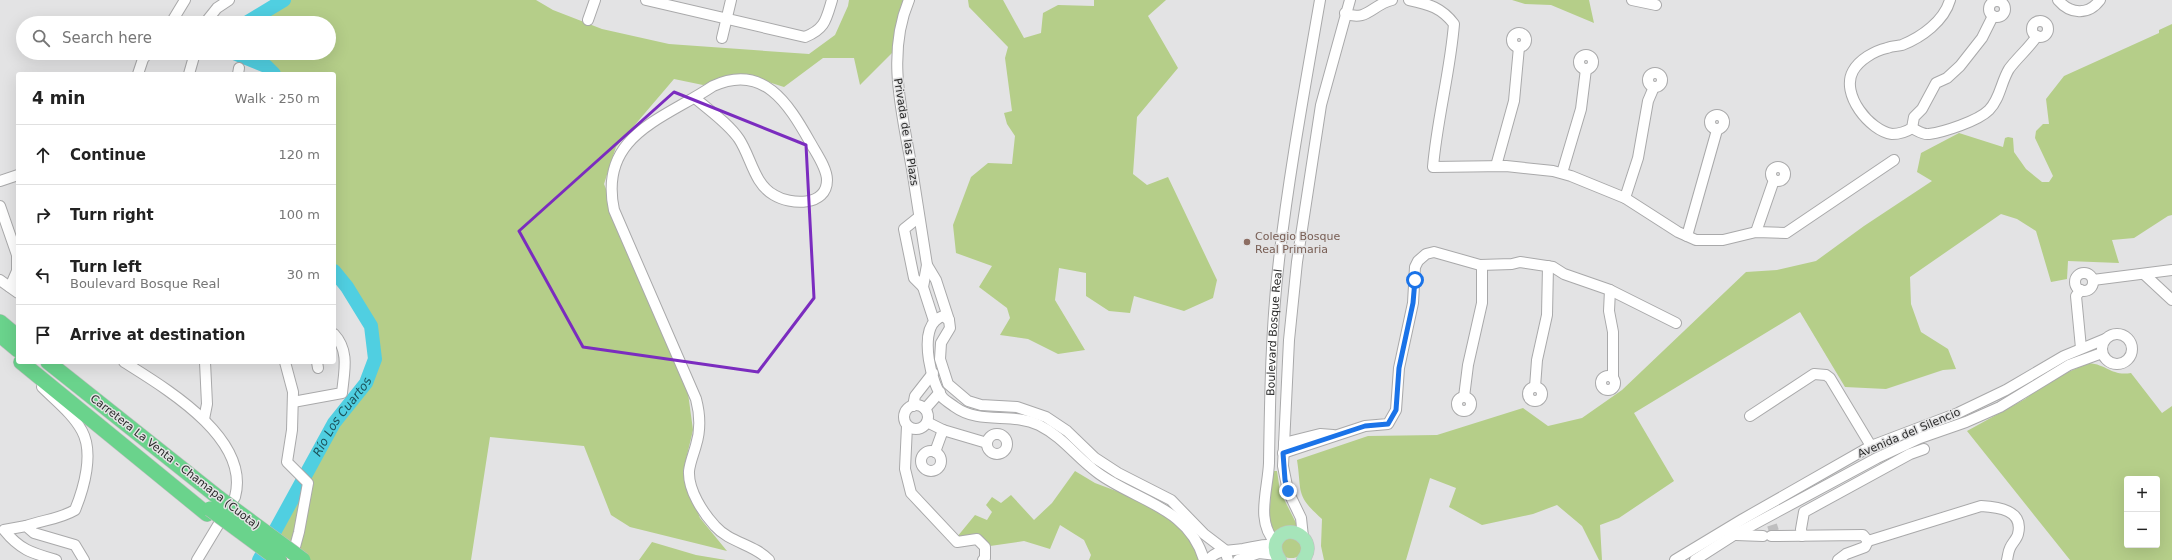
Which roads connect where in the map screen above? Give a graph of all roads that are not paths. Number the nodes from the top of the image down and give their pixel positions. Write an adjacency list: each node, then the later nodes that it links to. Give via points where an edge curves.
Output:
1 (185, 0): 18 (street)
2 (229, 0): 19 (street, via 216,8)
3 (595, 0): 22 (street)
4 (646, 0): 21 (street)
5 (730, 0): 21 (street)
6 (832, 0): 21 (street, via 827,17 818,32 805,37)
7 (909, 0): 43 (street, Privada de las Plazs, via 902,17 898,39 897,82)
8 (1320, 0): 62 (street, Boulevard Bosque Real, via 1289,180)
9 (1350, 0): 17 (street, Boulevard Bosque Real)
10 (1392, 0): 17 (street, via 1381,3 1367,14 1353,17)
11 (1409, 0): 36 (street, via 1446,13 1454,24 1433,167)
12 (1632, 0): 16 (street)
13 (1950, 0): 33 (street, via 1946,13 1918,36 1902,45 1870,55 1859,63 1852,73 1849,86 1862,114 1876,126 1892,134 1903,133)
14 (2058, 0): 15 (street, via 2072,11 2084,12 2096,6)
15 (2100, 0)
16 (1656, 5)
17 (1345, 13): 63 (street, Boulevard Bosque Real, via 1322,105)
18 (175, 16)
19 (210, 16)
20 (1993, 16): 33 (street, via 1982,38 1960,66 1947,78 1936,83 1922,109 1914,117)
21 (726, 17): 24 (street)
22 (588, 20)
23 (2037, 36): 33 (street, via 2010,69 1997,99 1979,118 1928,134)
24 (722, 38)
25 (1519, 47): 36 (street, via 1514,101)
26 (143, 60): 29 (street)
27 (193, 60): 30 (street)
28 (1586, 69): 37 (street, via 1581,109)
29 (139, 72)
30 (190, 72)
31 (1654, 87): 41 (street, via 1648,101 1638,158)
32 (695, 98): 32 (street, via 713,86 735,80 758,83 773,90 799,122 827,174 827,184 823,192 812,200 794,201 779,198 769,192 761,183 739,140 720,119); 122 (street, via 656,120 629,141 614,168 612,202 696,399 699,426 689,471 694,493 720,532 731,540 759,551)
33 (1912, 128)
34 (1716, 130): 46 (street)
35 (1894, 160): 44 (street, via 1786,233)
36 (1496, 166): 37 (street)
37 (1562, 173): 41 (street)
38 (16, 176): 40 (street)
39 (1774, 180): 44 (street)
40 (0, 181)
41 (1625, 198): 46 (street)
42 (0, 206): 45 (street)
43 (919, 217): 48 (street, Privada de las Plazs); 57 (street, via 904,229 914,278)
44 (1756, 232): 46 (street, via 1723,240 1696,240)
45 (14, 235): 47 (street)
46 (1687, 236)
47 (16, 255)
48 (927, 265): 55 (street, Privada de las Plazs); 57 (street, Privada de las Plazs)
49 (1482, 265): 50 (street, via 1520,262); 87 (street, via 1482,303 1467,370); 100 (street, via 1434,252 1426,254 1418,261 1413,303 1399,368 1396,410 1388,424 1365,426 1333,435 1325,441)
50 (1548, 266): 59 (street); 85 (street, via 1547,315 1537,360)
51 (2172, 270): 52 (street)
52 (2144, 274): 56 (street); 61 (street)
53 (16, 277): 58 (street)
54 (0, 280): 58 (street)
55 (936, 280): 57 (street); 64 (street, Privada de las Plazs)
56 (2092, 280): 60 (street, via 2091,288); 60 (street, via 2087,274 2078,276 2076,284)
57 (923, 287): 65 (street, Privada de las Plazs)
58 (14, 290)
59 (1610, 290): 67 (street); 84 (street)
60 (2081, 290): 74 (street, via 2076,296)
61 (2172, 300)
62 (1275, 304): 63 (street); 113 (street, Boulevard Bosque Real, via 1264,519 1267,533)
63 (1292, 304): 100 (street, Boulevard Bosque Real)
64 (949, 320): 65 (street, via 943,316); 112 (street, via 950,328 941,342 940,359 948,384 958,393 968,401 981,406 1017,407 1046,417 1067,431 1095,458 1118,473 1171,500 1204,534)
65 (934, 321): 83 (street, via 928,337)
66 (0, 322): 69 (highway)
67 (1676, 323)
68 (0, 335): 73 (highway)
69 (16, 335)
70 (336, 336): 88 (street, via 346,357 342,394)
71 (2105, 339): 74 (street, Avenida del Silencio); 75 (street); 75 (street, Avenida del Silencio, via 2116,334 2127,338 2131,342 2132,354 2124,363 2118,364 2107,361)
72 (0, 346): 76 (highway)
73 (16, 348)
74 (2081, 348): 98 (street, Avenida del Silencio, via 2006,390 1958,413)
75 (2102, 353): 104 (street, Avenida del Silencio, via 2069,365 2000,407 1920,438)
76 (16, 358)
77 (26, 364): 82 (highway, Carretera La Venta - Chamapa (Cuota))
78 (50, 364): 105 (highway, Carretera La Venta - Chamapa (Cuota))
79 (127, 364): 92 (street, via 178,397)
80 (205, 364): 92 (street, via 207,404)
81 (286, 364): 88 (street)
82 (35, 368): 105 (highway, Carretera La Venta - Chamapa (Cuota)); 106 (street, via 39,384 65,409 82,431 87,456 85,478 75,510 64,517)
83 (933, 373): 86 (street); 89 (street, via 915,396)
84 (1613, 378)
85 (1535, 387)
86 (940, 392): 90 (street); 124 (street, via 943,398 957,408 978,417 1019,418 1039,425 1058,437 1098,474 1147,499 1177,519 1192,534)
87 (1464, 397)
88 (293, 402): 120 (street, via 287,462 308,483)
89 (914, 406): 90 (street); 94 (street, via 905,412)
90 (925, 409): 93 (street, via 928,415)
91 (1750, 416): 98 (street, via 1814,374 1826,375)
92 (204, 419): 117 (street, via 231,456 238,485 235,496)
93 (927, 422): 95 (street); 96 (street)
94 (907, 426): 95 (street); 99 (street)
95 (918, 429): 99 (street)
96 (943, 430): 97 (street); 102 (street)
97 (987, 442)
98 (1871, 446): 103 (street, Avenida del Silencio)
99 (905, 447): 123 (street, via 911,493 957,542 977,539 985,547)
100 (1284, 448): 110 (street, Boulevard Bosque Real, via 1285,480 1301,518)
101 (1924, 449): 109 (street, via 1804,512)
102 (935, 452)
103 (1843, 462): 104 (street); 128 (street, Avenida del Silencio)
104 (1849, 474): 107 (street, Avenida del Silencio)
105 (212, 507): 118 (highway); 119 (highway, Carretera La Venta - Chamapa (Cuota), bridge); 121 (highway, Carretera La Venta - Chamapa (Cuota), bridge)
106 (26, 526): 115 (street, via 4,530 14,543 29,552); 116 (street, via 34,534 75,545)
107 (1771, 530): 108 (street, Avenida del Silencio); 108 (street); 109 (street)
108 (1734, 536): 129 (street, Avenida del Silencio)
109 (1802, 536): 111 (street, via 1863,535)
110 (1303, 537): 113 (main road, via 1295,532 1286,533); 114 (main road, via 1308,545)
111 (1868, 541): 130 (street, via 1865,547); 131 (street, via 1981,506 1999,507 2012,512 2018,520 2018,535 2010,548)
112 (1225, 550): 113 (street, via 1263,544); 125 (street, via 1212,555); 126 (street)
113 (1277, 551): 127 (street, via 1259,553)
114 (1307, 558)
115 (56, 560)
116 (84, 560)
117 (197, 560)
118 (266, 560)
119 (279, 560)
120 (291, 560)
121 (303, 560)
122 (769, 560)
123 (983, 560)
124 (1204, 560)
125 (1208, 560)
126 (1228, 560)
127 (1238, 560)
128 (1675, 560)
129 (1694, 560)
130 (1838, 560)
131 (2007, 560)

